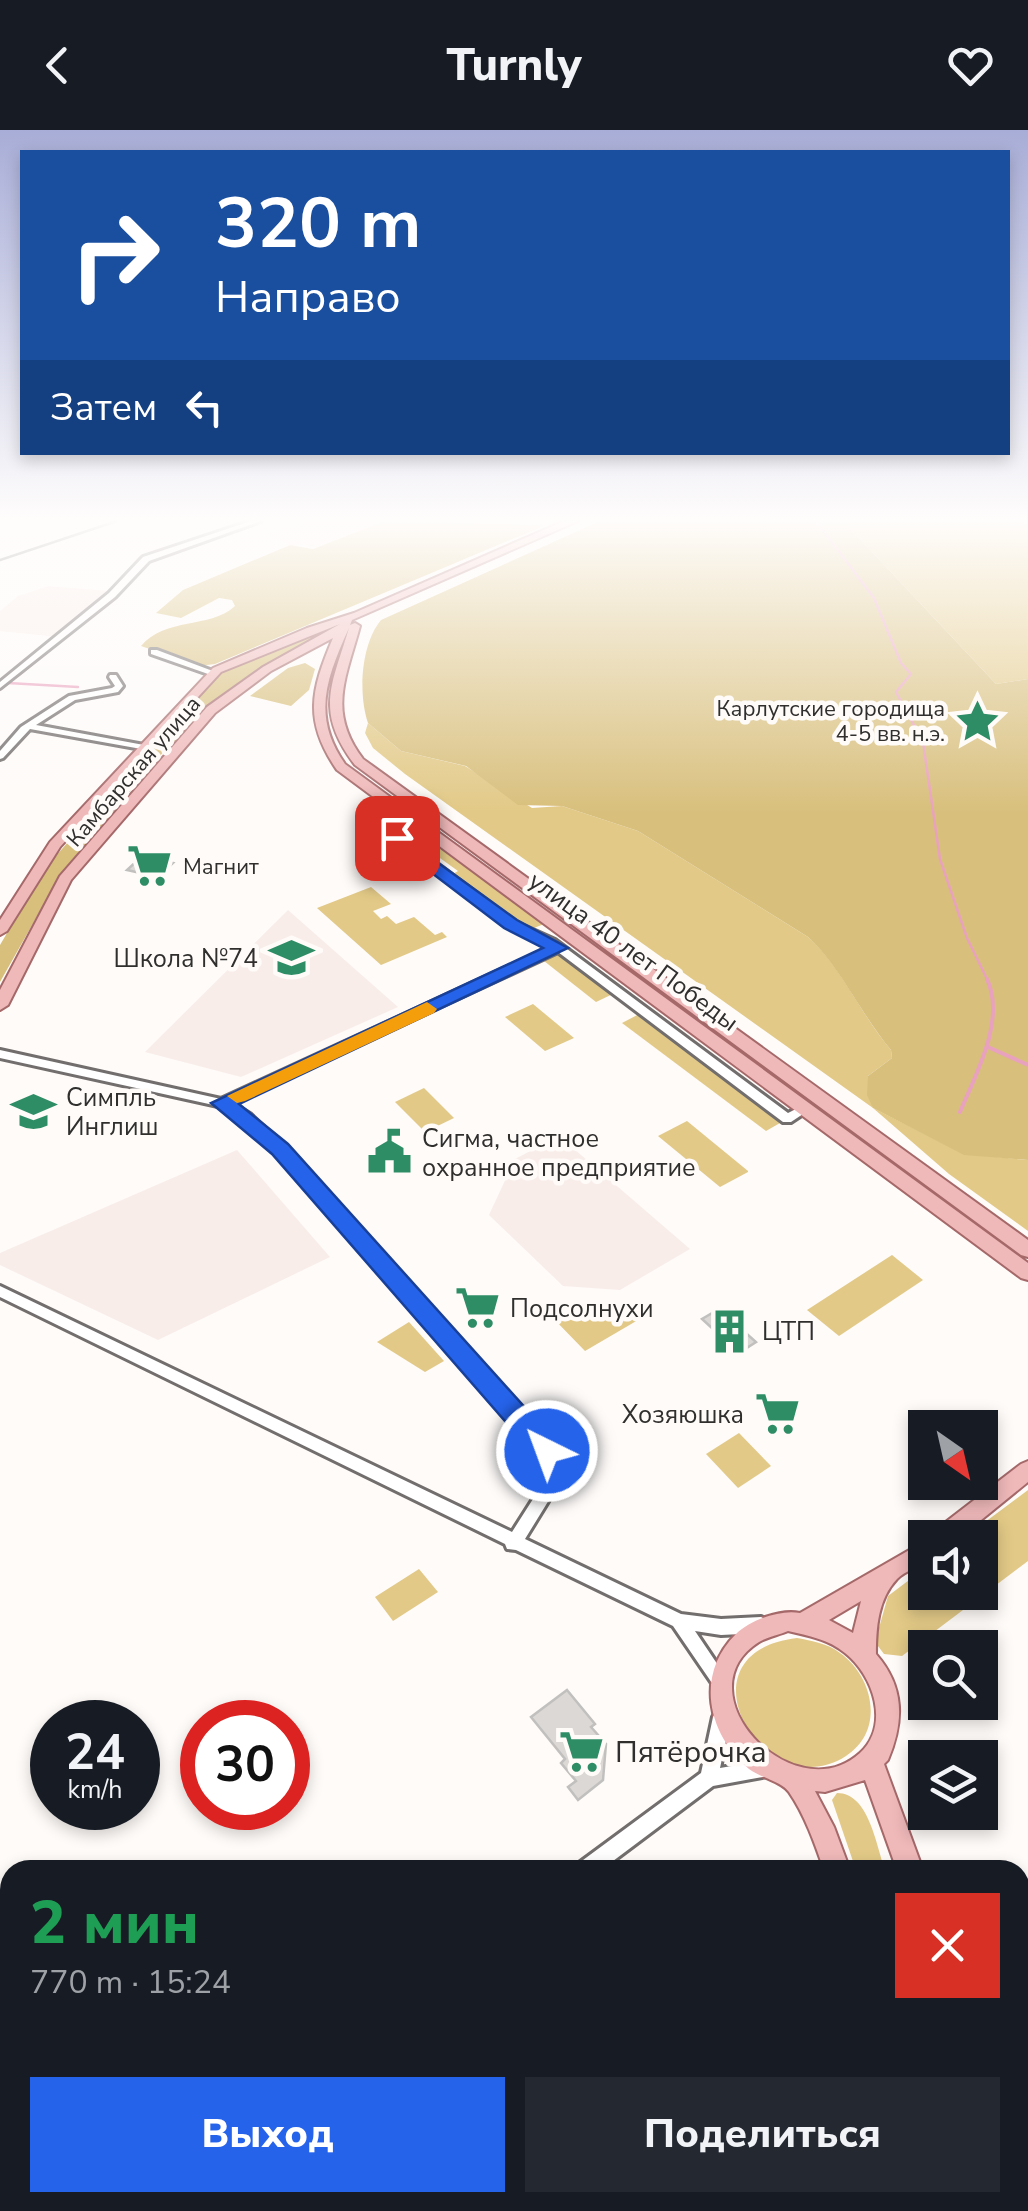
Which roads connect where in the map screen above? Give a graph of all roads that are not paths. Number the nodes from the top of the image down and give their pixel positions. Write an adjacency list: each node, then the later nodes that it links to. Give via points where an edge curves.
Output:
1 (84, 618): 9 (street)
2 (367, 618): 3 (main road)
3 (350, 626): 5 (main road, Камбарская улица); 6 (main road, улица 40 лет Победы); 7 (main road, Камбарская улица); 22 (main road, улица 40 лет Победы, via 334,726 359,762)
4 (154, 652): 7 (street)
5 (281, 662): 6 (main road, via 312,659); 18 (main road, Камбарская улица, via 211,710 65,879)
6 (328, 669): 13 (main road, улица 40 лет Победы, via 316,727 325,748)
7 (214, 673): 11 (main road, Камбарская улица)
8 (113, 677): 10 (street, via 115,690 77,696)
9 (0, 686)
10 (33, 727): 11 (street); 12 (street)
11 (144, 748): 14 (main road, Камбарская улица, via 55,845)
12 (0, 756)
13 (384, 800): 15 (street, via 397,838 511,924); 16 (main road, улица 40 лет Победы)
14 (0, 931)
15 (558, 948): 17 (street); 20 (street)
16 (624, 974): 17 (street); 21 (main road, улица 40 лет Победы)
17 (604, 983): 21 (street, via 787,1119)
18 (0, 1005)
19 (0, 1054): 20 (street)
20 (222, 1103): 27 (street, via 280,1149 562,1465)
21 (806, 1108): 23 (main road, улица 40 лет Победы)
22 (1028, 1250)
23 (1028, 1273)
24 (0, 1291): 27 (street)
25 (1028, 1470): 26 (main road)
26 (965, 1520)
27 (512, 1544): 30 (street)
28 (908, 1561): 29 (main road)
29 (890, 1573): 31 (main road); 33 (main road, via 870,1600 862,1626)
30 (678, 1622): 32 (street, via 721,1628); 34 (street)
31 (805, 1622): 32 (main road); 33 (main road, via 843,1636)
32 (771, 1624): 34 (main road, via 733,1649)
33 (865, 1653): 36 (main road, via 889,1704 886,1734)
34 (720, 1680): 35 (main road)
35 (723, 1714): 37 (main road, via 740,1744); 38 (street)
36 (870, 1760): 39 (main road, via 826,1780); 42 (main road)
37 (769, 1768): 38 (street); 39 (main road)
38 (709, 1778): 40 (street)
39 (795, 1778): 41 (main road)
40 (599, 1860)
41 (834, 1860)
42 (906, 1860)

